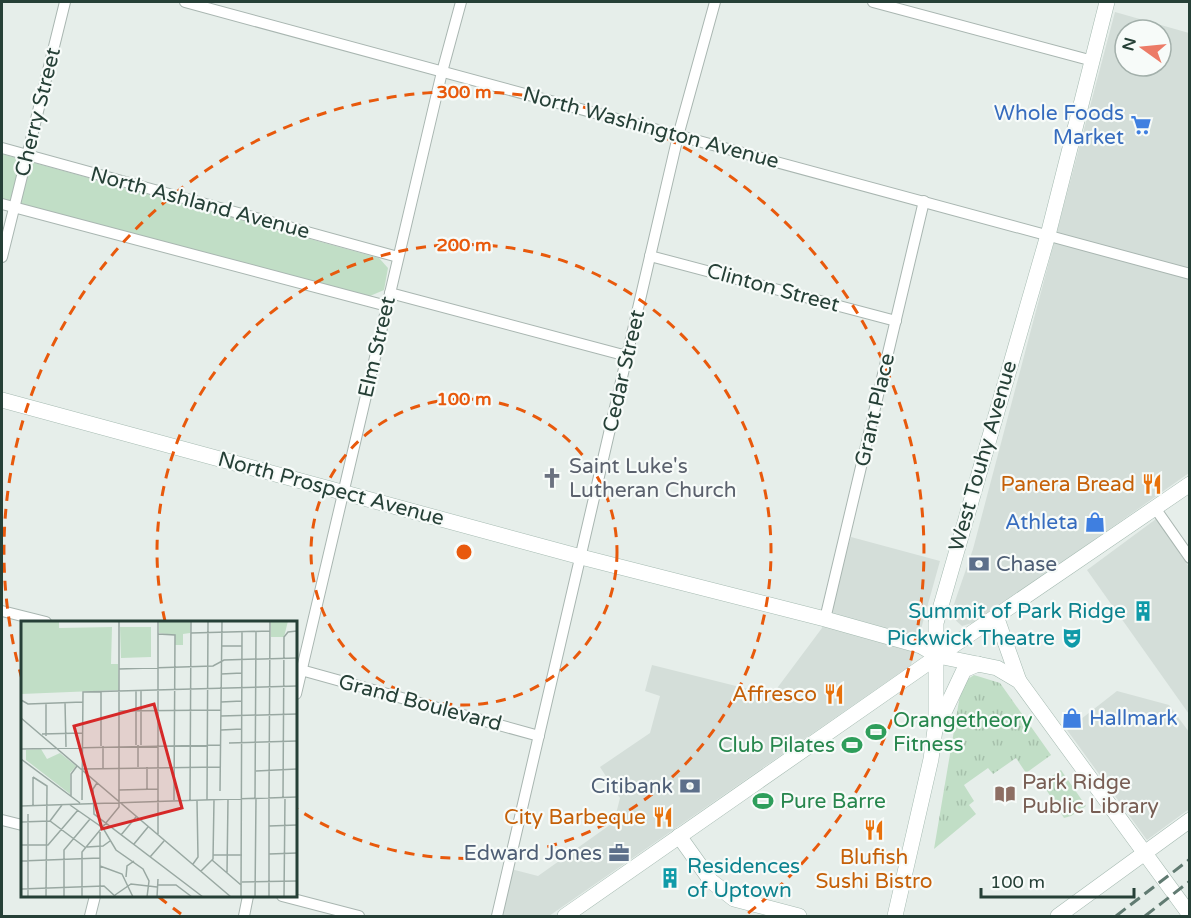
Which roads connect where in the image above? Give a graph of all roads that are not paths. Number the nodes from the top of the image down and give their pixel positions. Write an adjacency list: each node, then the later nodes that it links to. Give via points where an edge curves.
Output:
1 (65, 2): 11 (street, Cherry Street)
2 (185, 2): 8 (street, North Washington Avenue)
3 (461, 2): 8 (street, Elm Street)
4 (715, 2): 9 (street, Cedar Street)
5 (873, 2): 7 (street)
6 (1107, 2): 7 (main road, West Touhy Avenue)
7 (1092, 61): 15 (main road, West Touhy Avenue)
8 (442, 72): 9 (street, North Washington Avenue); 18 (street, Elm Street)
9 (678, 136): 12 (street, North Washington Avenue); 16 (street, Cedar Street)
10 (2, 148): 11 (street, North Ashland Avenue)
11 (27, 156): 14 (street, Cherry Street); 18 (street, North Ashland Avenue)
12 (924, 201): 15 (street, North Washington Avenue); 22 (street, Grant Place)
13 (2, 204): 14 (street)
14 (14, 207): 17 (street, Cherry Street); 21 (street)
15 (1048, 235): 19 (street, North Washington Avenue); 34 (main road, West Touhy Avenue, via 945,588 936,623)
16 (650, 256): 22 (street, Clinton Street); 23 (street, Cedar Street)
17 (2, 257)
18 (398, 257): 20 (street, Elm Street)
19 (1190, 274)
20 (390, 293): 21 (street, Elm Street); 23 (street)
21 (387, 306): 26 (street, Elm Street)
22 (896, 321): 32 (street, Grant Place)
23 (627, 356): 28 (street, Cedar Street)
24 (2, 400): 26 (main road, North Prospect Avenue)
25 (1190, 484): 27 (main road)
26 (343, 493): 28 (main road, North Prospect Avenue); 36 (street, Elm Street)
27 (1155, 508): 29 (street); 31 (main road)
28 (581, 556): 32 (main road, North Prospect Avenue); 40 (street, Cedar Street)
29 (1190, 558)
30 (2, 611): 33 (street)
31 (996, 616): 34 (main road); 37 (main road)
32 (825, 619): 34 (main road, North Prospect Avenue, via 921,646)
33 (42, 621)
34 (938, 656): 35 (main road, North Prospect Avenue); 39 (main road, West Touhy Avenue); 44 (main road)
35 (978, 664): 37 (main road, North Prospect Avenue, via 1007,672); 39 (main road, via 964,670 957,680)
36 (301, 670): 38 (street, Elm Street); 40 (street, Grand Boulevard)
37 (1019, 681): 45 (main road)
38 (297, 687)
39 (935, 731): 56 (main road, West Touhy Avenue)
40 (539, 736): 53 (street, Cedar Street)
41 (2, 820): 43 (street)
42 (1190, 820): 45 (main road)
43 (21, 825)
44 (679, 836): 54 (main road); 55 (main road, via 711,881 734,899)
45 (1145, 855): 49 (main road); 57 (main road)
46 (95, 897): 50 (street)
47 (249, 897): 51 (street)
48 (286, 897): 52 (street)
49 (1185, 912)
50 (90, 916)
51 (244, 916)
52 (359, 916)
53 (498, 916)
54 (565, 916)
55 (799, 916)
56 (895, 916)
57 (1059, 916)

